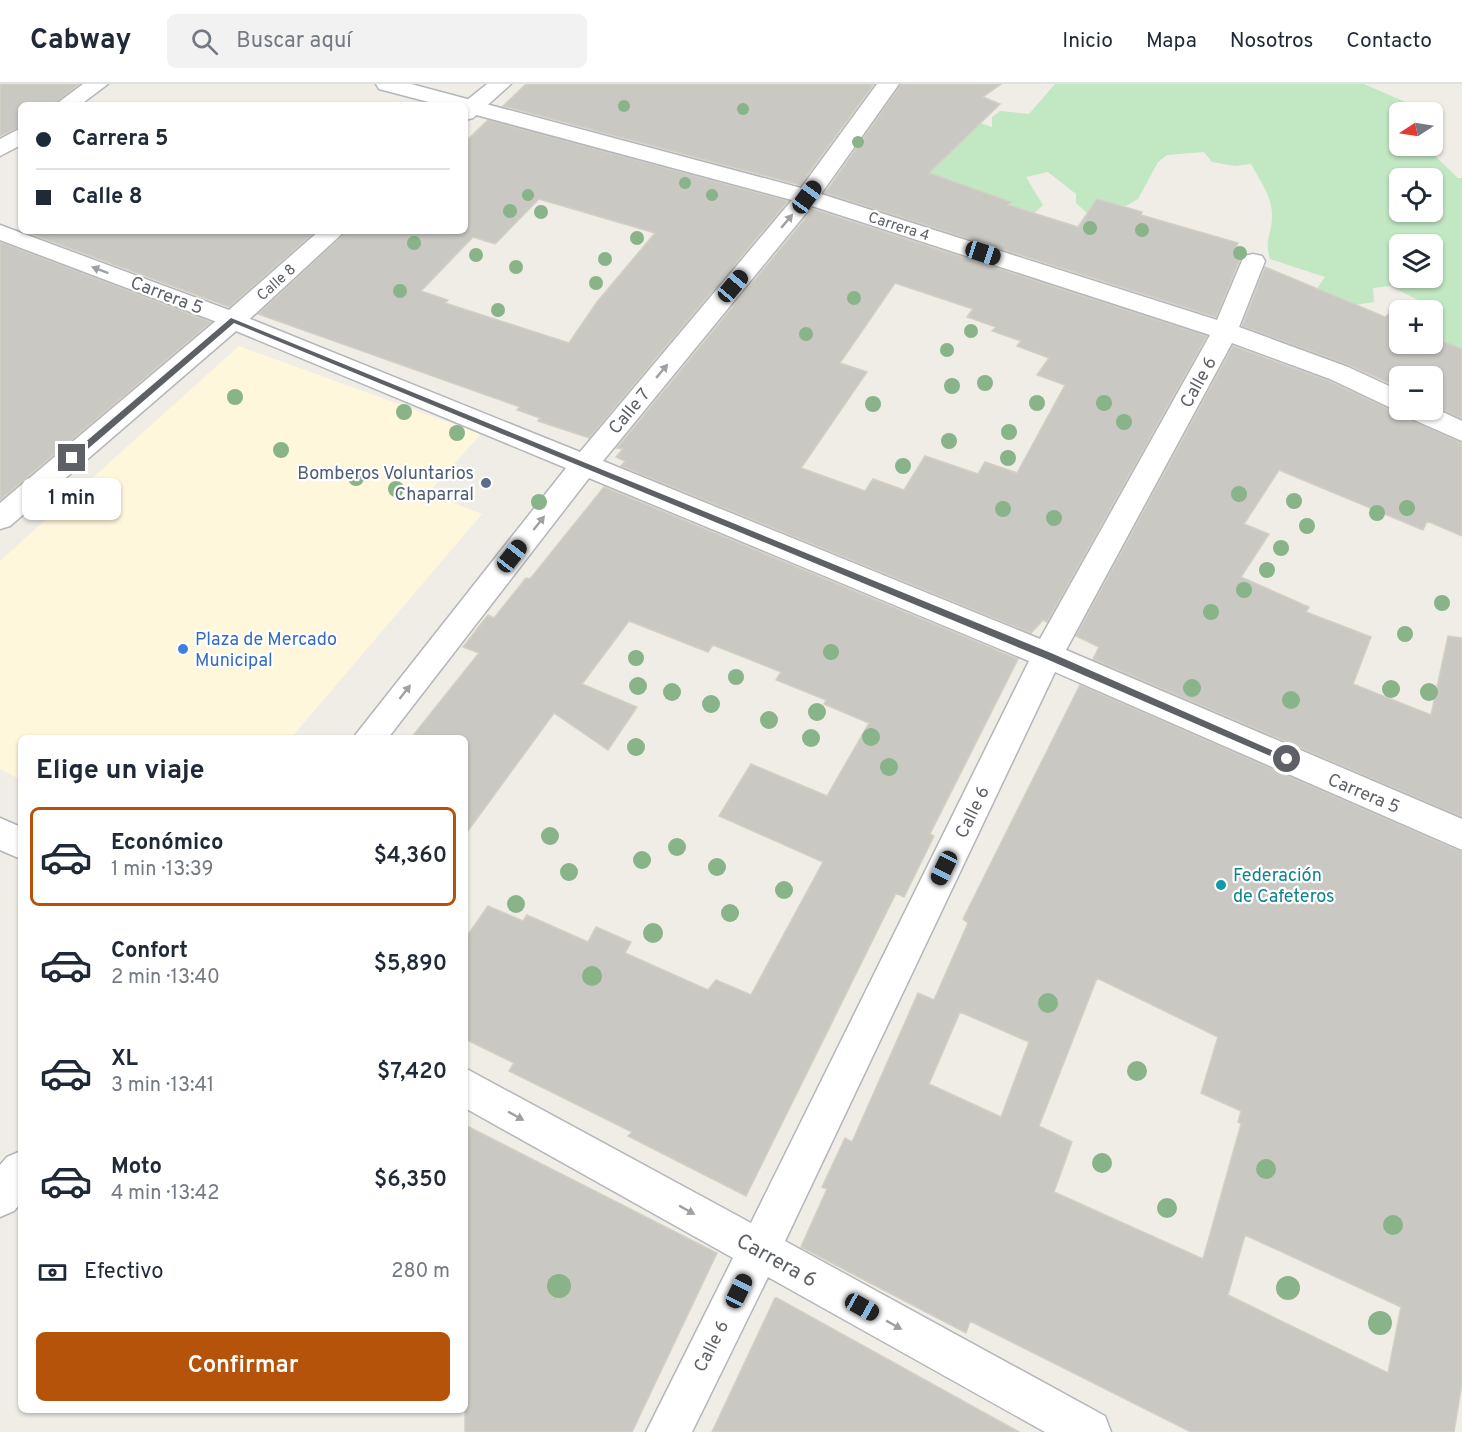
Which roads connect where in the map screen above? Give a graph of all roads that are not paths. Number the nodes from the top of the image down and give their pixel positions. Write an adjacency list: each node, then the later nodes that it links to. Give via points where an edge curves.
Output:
1 (97, 84): 5 (street)
2 (387, 84): 6 (street, Carrera 4)
3 (500, 84): 7 (street)
4 (888, 84): 10 (street, Calle 7)
5 (70, 102)
6 (444, 102)
7 (469, 110): 10 (street, Carrera 4)
8 (18, 137): 9 (street)
9 (0, 149)
10 (807, 197): 15 (street, Carrera 4); 19 (street, Calle 7, one-way to 10)
11 (0, 232): 14 (street, Carrera 5, one-way to 11)
12 (330, 234): 14 (street, Calle 8)
13 (1253, 261): 15 (street, Calle 6)
14 (233, 320): 19 (street, Carrera 5); 20 (street, Calle 8)
15 (1225, 331): 16 (street, Carrera 4); 21 (street, Calle 6)
16 (1389, 397)
17 (1436, 420): 18 (street)
18 (1462, 432)
19 (584, 465): 21 (street, Carrera 5); 22 (street, Calle 7, one-way to 19)
20 (0, 519)
21 (1047, 655): 24 (street, Carrera 5); 29 (street, Calle 6)
22 (371, 735)
23 (0, 832): 25 (street)
24 (1462, 835)
25 (18, 842)
26 (468, 1089): 29 (street, Carrera 6, one-way to 29)
27 (18, 1175): 28 (street)
28 (0, 1197)
29 (759, 1251): 30 (street, Calle 6); 31 (street, Carrera 6, one-way to 31)
30 (668, 1432)
31 (1089, 1432)

